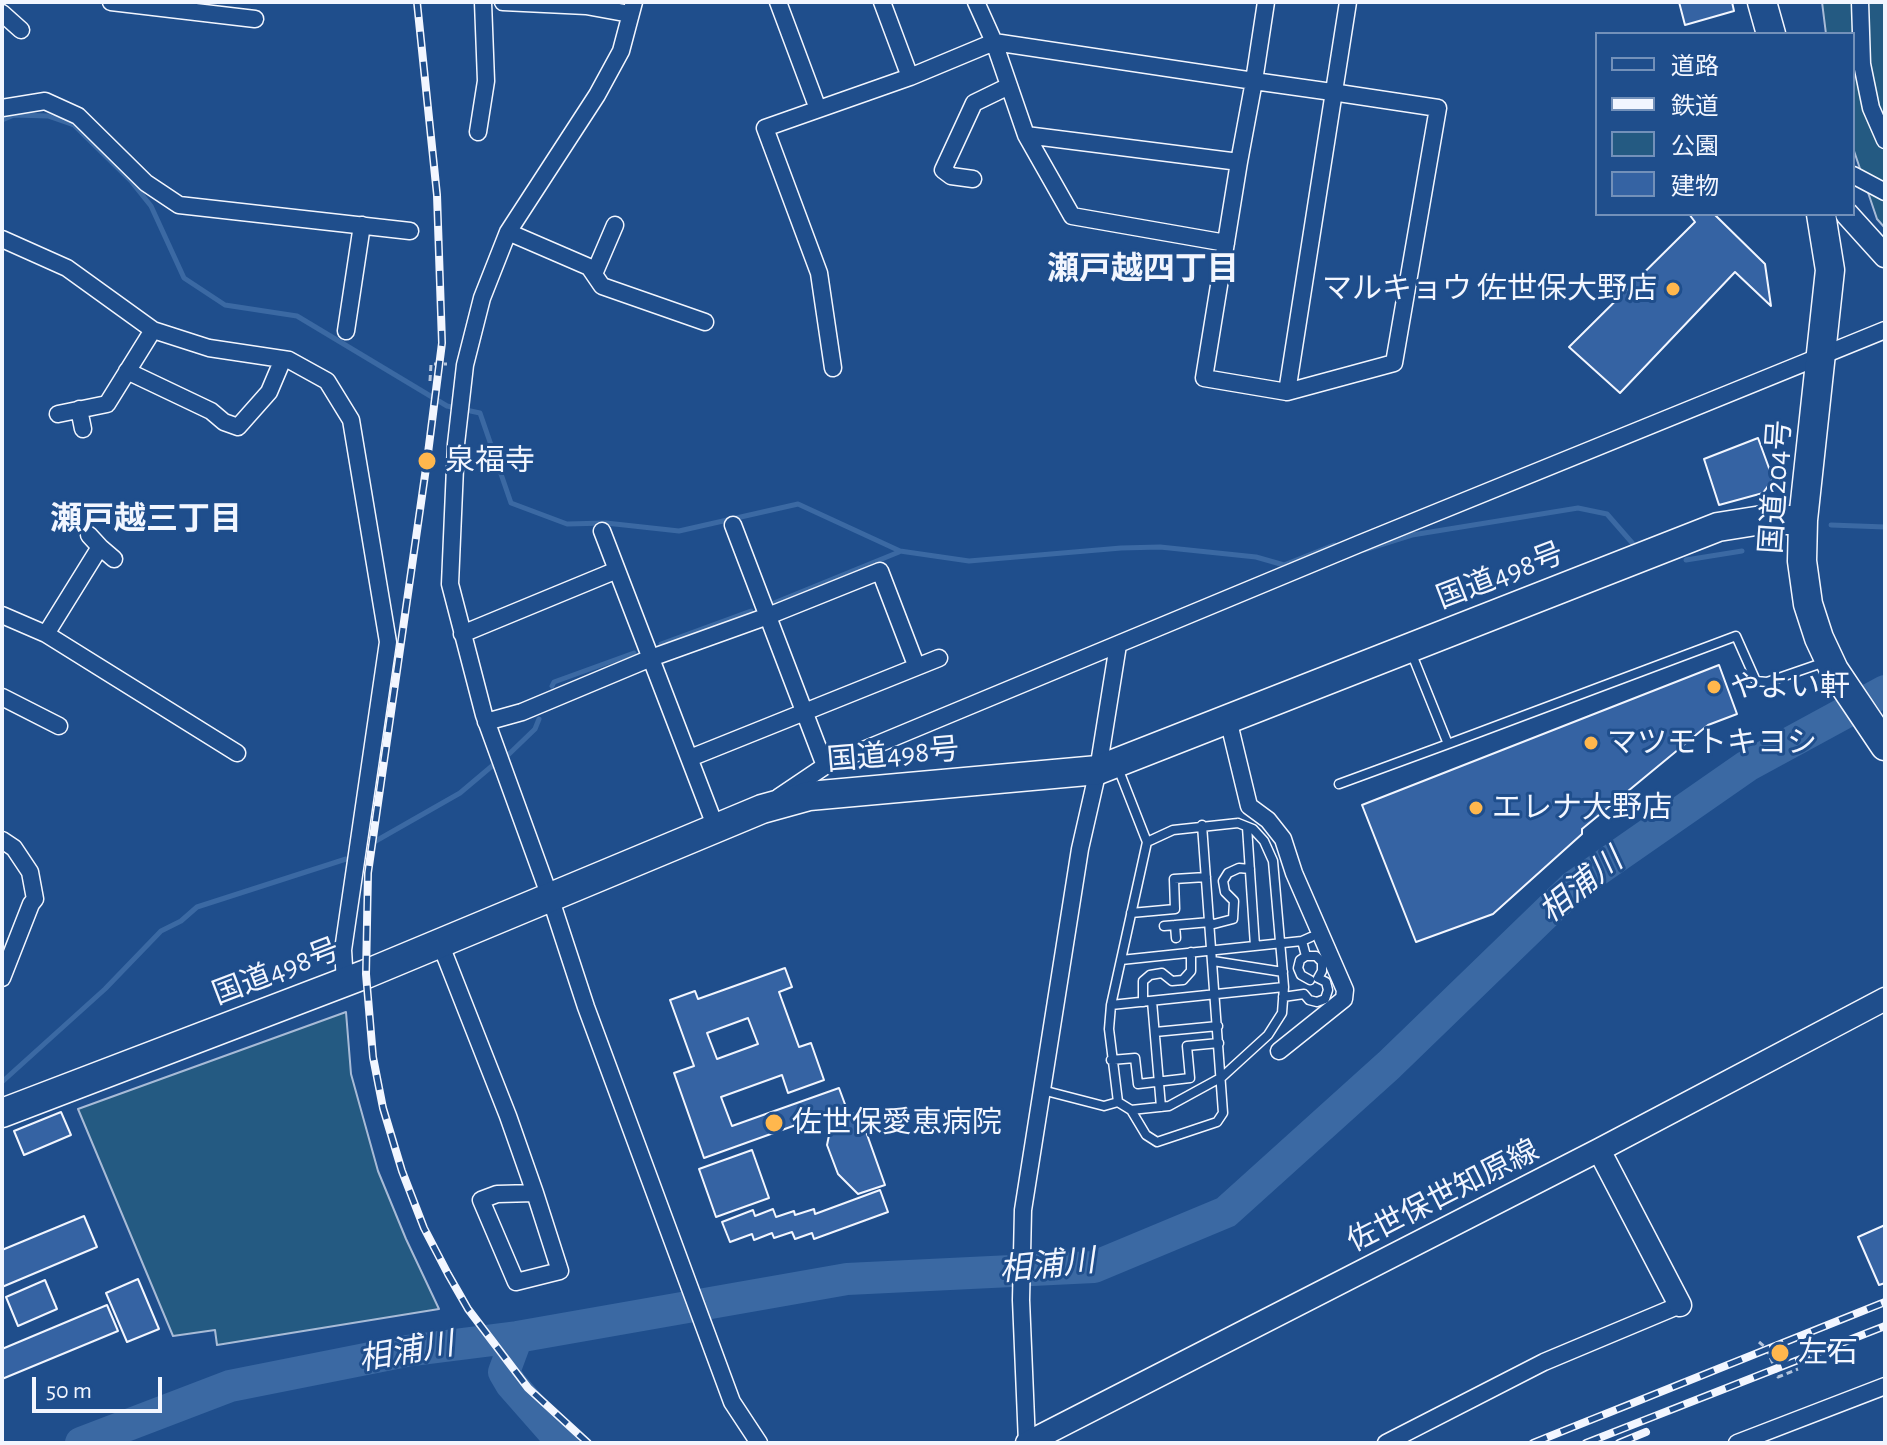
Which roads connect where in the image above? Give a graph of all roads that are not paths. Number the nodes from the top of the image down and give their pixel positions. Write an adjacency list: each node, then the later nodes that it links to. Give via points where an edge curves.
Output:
1 (111, 2): 13 (street)
2 (483, 2): 25 (street, via 486,81)
3 (503, 2): 11 (street)
4 (778, 2): 24 (street)
5 (882, 2): 19 (street)
6 (976, 2): 18 (street)
7 (1266, 2): 20 (street)
8 (1348, 2): 22 (street)
9 (1762, 2): 17 (highway)
10 (1860, 2): 27 (street, via 1862,64 1871,108)
11 (586, 4): 12 (street)
12 (632, 8): 37 (street, via 621,51 597,95)
13 (223, 9): 15 (street)
14 (2, 13): 16 (street)
15 (255, 19)
16 (21, 30)
17 (1770, 32)
18 (994, 42): 19 (street); 20 (street); 21 (street)
19 (910, 77): 24 (street)
20 (1254, 81): 22 (street); 28 (street)
21 (1009, 86): 26 (street); 30 (street, via 974,103 943,170)
22 (1332, 92): 50 (street); 50 (street, via 1438,108 1394,363)
23 (2, 108): 34 (street, via 45,101 78,116 146,183 179,205)
24 (818, 109): 48 (street, via 765,128 819,273)
25 (478, 132)
26 (1026, 135): 28 (street); 39 (street, via 1072,216)
27 (1885, 140)
28 (1239, 162): 39 (street)
29 (1855, 176): 31 (street)
30 (973, 179)
31 (1885, 192)
32 (1821, 216): 46 (highway, 国道204号, via 1830,270)
33 (1849, 216): 40 (main road)
34 (362, 225): 36 (street); 45 (street)
35 (615, 225): 41 (street)
36 (410, 231)
37 (508, 232): 41 (street, via 589,267); 62 (street, via 482,298 458,420 450,584)
38 (2, 239): 43 (street, via 67,268)
39 (1226, 243): 50 (street, via 1204,378)
40 (1885, 256)
41 (594, 274): 42 (street, via 602,286)
42 (705, 322)
43 (153, 330): 47 (street, via 209,348); 49 (street)
44 (1885, 330): 46 (street)
45 (346, 331)
46 (1822, 355): 54 (highway, 国道204号); 63 (street)
47 (283, 359): 49 (street, via 269,392 238,427); 106 (street, via 327,381 351,420 388,642 343,950)
48 (833, 368)
49 (127, 371): 51 (street, via 107,404)
50 (1287, 392)
51 (79, 409): 52 (street); 53 (street)
52 (58, 414)
53 (83, 429)
54 (1803, 520): 64 (highway, 国道498号, via 1718,527); 68 (highway, 国道204号, via 1808,604)
55 (733, 525): 60 (street)
56 (602, 531): 58 (street)
57 (114, 559): 61 (street, via 95,541)
58 (617, 570): 62 (street); 65 (street)
59 (2, 615): 61 (street)
60 (768, 616): 65 (street); 67 (street, via 880,571); 70 (street)
61 (46, 634): 76 (street)
62 (462, 634): 72 (street)
63 (1118, 645): 78 (street); 79 (street)
64 (1409, 648): 71 (highway, 国道498号); 74 (lane)
65 (651, 658): 72 (street); 77 (street)
66 (939, 658): 67 (street)
67 (916, 665): 70 (street)
68 (1832, 665): 74 (lane, via 1756,681 1736,636); 75 (highway, 国道204号)
69 (2, 697): 73 (street)
70 (804, 712): 77 (street); 78 (street)
71 (1228, 719): 79 (highway, 国道498号); 119 (street, via 1249,806 1283,839 1345,990 1344,999)
72 (486, 722): 89 (street)
73 (59, 726)
74 (1448, 744): 80 (lane)
75 (1884, 745)
76 (237, 753)
77 (690, 758): 84 (street)
78 (825, 766): 81 (street)
79 (1107, 767): 81 (highway, 国道498号, via 809,796); 86 (lane); 123 (street, via 1080,849)
80 (1339, 784)
81 (762, 809): 84 (highway, 国道498号)
82 (1202, 825): 83 (lane); 86 (lane); 88 (lane)
83 (1247, 827): 87 (lane); 96 (lane, via 1264,841 1273,861)
84 (716, 828): 89 (highway, 国道498号)
85 (2, 840): 104 (street, via 30,872 35,899)
86 (1147, 842): 90 (lane)
87 (1250, 869): 91 (lane, via 1239,868 1223,881 1234,901 1233,919); 97 (lane)
88 (1206, 877): 90 (lane, via 1174,879 1175,909); 91 (lane)
89 (550, 897): 95 (highway, 国道498号); 132 (street, via 715,1358 732,1402)
90 (1131, 913): 101 (lane)
91 (1210, 924): 92 (lane); 98 (lane)
92 (1175, 925): 93 (lane); 94 (lane)
93 (1164, 926)
94 (1176, 938)
95 (440, 943): 106 (highway, 国道498号); 129 (street)
96 (1280, 943): 97 (lane); 100 (lane, via 1307,939); 103 (lane)
97 (1255, 946): 98 (lane)
98 (1212, 950): 99 (lane); 102 (lane)
99 (1191, 952): 101 (lane); 112 (lane, via 1191,971 1183,980 1172,981 1162,973 1143,981)
100 (1306, 956): 105 (lane, via 1298,968 1301,975); 105 (lane, via 1322,962)
101 (1121, 960): 113 (lane)
102 (1213, 961): 103 (lane); 109 (lane)
103 (1283, 972): 107 (lane)
104 (2, 978)
105 (1314, 979): 108 (lane); 108 (lane, via 1326,982 1325,999 1317,1002)
106 (345, 982): 127 (highway, 国道498号)
107 (1284, 987): 109 (lane); 110 (lane)
108 (1304, 994): 110 (lane)
109 (1215, 995): 112 (lane); 115 (lane)
110 (1283, 997): 121 (lane, via 1282,1013 1268,1035)
111 (1885, 999): 128 (main road, 佐世保世知原線)
112 (1147, 1001): 113 (lane); 117 (lane)
113 (1111, 1005): 120 (lane)
114 (1185, 1019): 116 (lane)
115 (1218, 1026): 116 (lane); 118 (lane)
116 (1187, 1029): 117 (lane)
117 (1155, 1032): 122 (lane)
118 (1219, 1043): 121 (lane); 122 (lane, via 1187,1046 1190,1078)
119 (1279, 1051)
120 (1111, 1060): 122 (lane, via 1135,1058 1138,1084); 124 (lane)
121 (1222, 1077): 125 (lane); 126 (lane, via 1223,1113 1217,1122 1157,1142 1146,1135)
122 (1159, 1081): 125 (lane)
123 (1042, 1090): 124 (lane, via 1104,1106); 133 (street, via 1023,1210)
124 (1118, 1102): 126 (lane)
125 (1161, 1107): 126 (lane)
126 (1131, 1110)
127 (2, 1113)
128 (1599, 1150): 130 (main road); 133 (main road, 佐世保世知原線)
129 (535, 1193): 129 (street, via 560,1271 516,1282 481,1200)
130 (1680, 1305): 134 (street, via 1544,1362)
131 (1885, 1386): 135 (street)
132 (759, 1443)
133 (1027, 1443)
134 (1386, 1443)
135 (1737, 1443)

